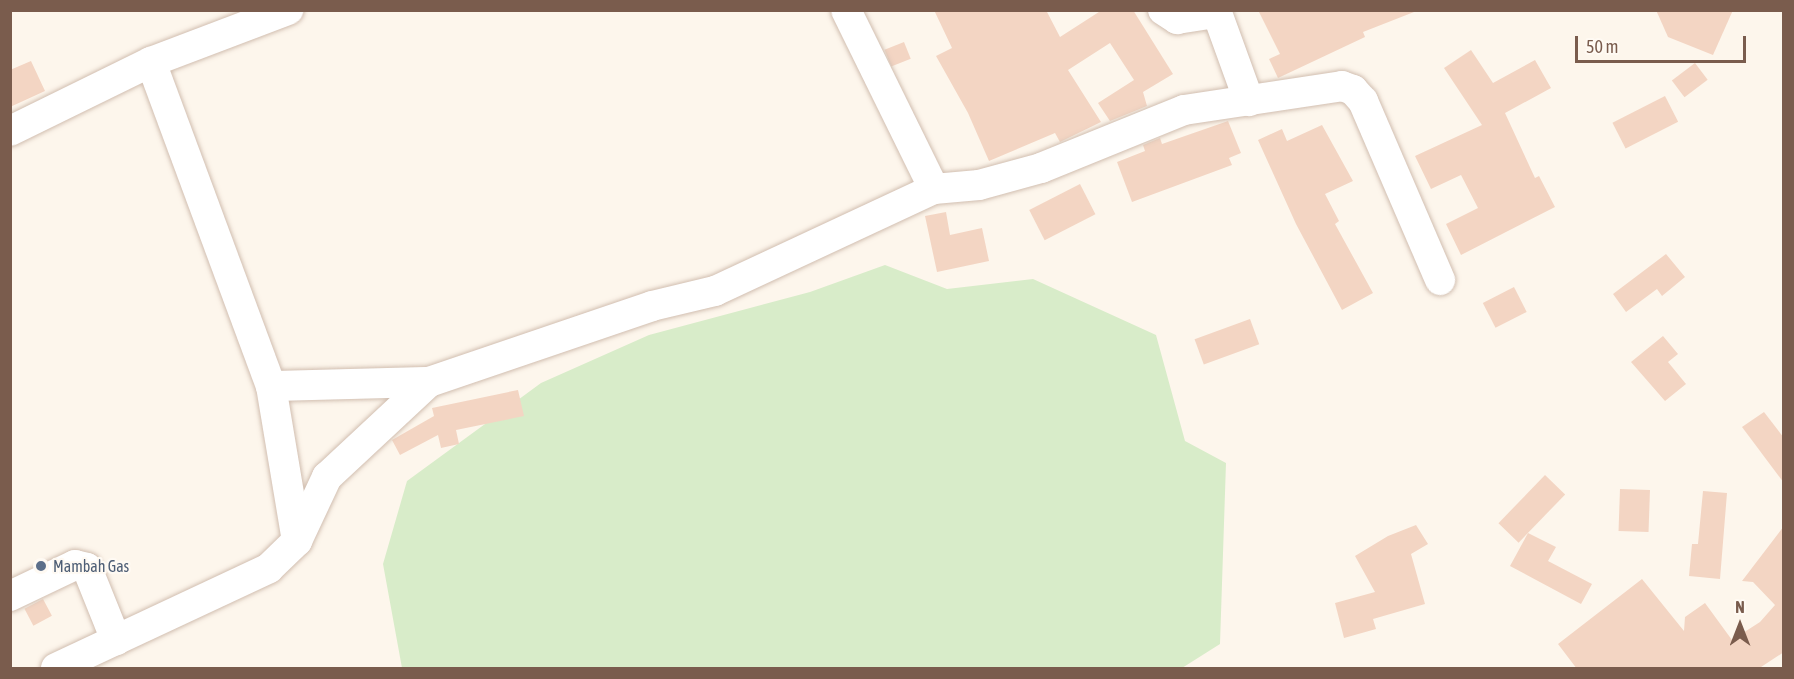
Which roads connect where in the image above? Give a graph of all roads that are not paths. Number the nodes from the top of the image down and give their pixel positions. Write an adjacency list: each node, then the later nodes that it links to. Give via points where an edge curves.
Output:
1 (288, 10): 5 (street)
2 (846, 10): 8 (street)
3 (1163, 10): 4 (street, via 1177,19)
4 (1216, 12): 6 (street)
5 (151, 62): 7 (street); 11 (street)
6 (1249, 101): 8 (street, via 1184,110 1041,168 979,185); 9 (street, via 1342,86 1353,90 1363,100)
7 (10, 131)
8 (934, 189): 10 (street, via 716,291 652,306)
9 (1440, 280)
10 (429, 382): 11 (street); 12 (street, via 327,477)
11 (271, 386): 12 (street)
12 (297, 541): 14 (street, via 269,568)
13 (10, 596): 14 (street, via 75,564 87,568)
14 (116, 640): 15 (street)
15 (56, 669)

